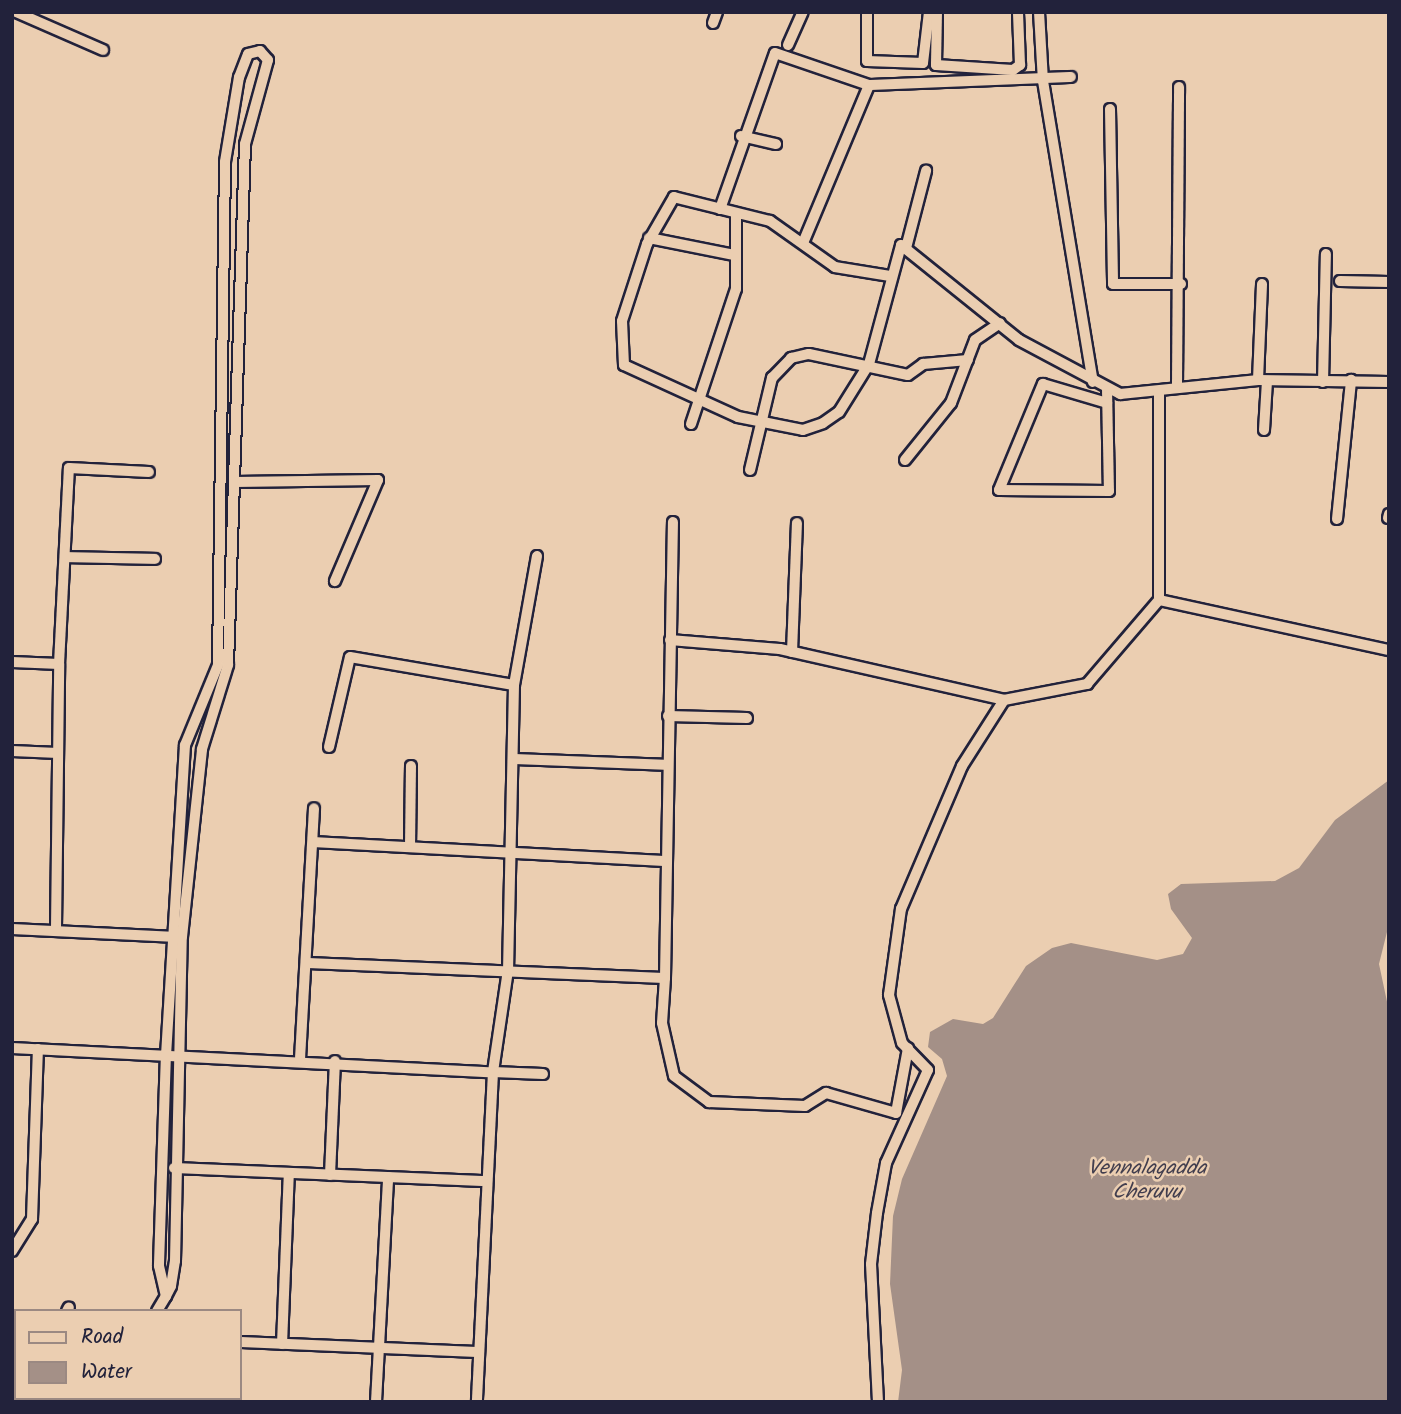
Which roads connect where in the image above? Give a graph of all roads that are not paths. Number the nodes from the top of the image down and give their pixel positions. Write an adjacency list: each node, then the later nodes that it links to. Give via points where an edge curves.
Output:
1 (16, 12): 9 (street)
2 (803, 12): 8 (street)
3 (867, 12): 4 (street, via 867,61 923,63)
4 (929, 12)
5 (937, 12): 10 (street, via 935,62 941,69)
6 (1018, 12): 10 (street)
7 (1040, 12): 12 (street)
8 (788, 45)
9 (103, 51)
10 (1016, 70): 13 (street)
11 (1072, 77): 12 (street)
12 (1043, 81): 13 (street); 37 (street)
13 (1016, 82): 14 (street)
14 (869, 85): 17 (street, via 775,52); 23 (street)
15 (1179, 86): 30 (street)
16 (1110, 109): 30 (street, via 1113,284)
17 (741, 136): 18 (street); 20 (street)
18 (776, 144)
19 (926, 170): 24 (street)
20 (720, 209): 21 (street); 22 (street, via 674,197)
21 (736, 214): 23 (street, via 770,221); 26 (street)
22 (649, 238): 26 (street); 43 (street, via 622,321 624,365)
23 (803, 243): 27 (street, via 835,267)
24 (906, 248): 27 (street, via 901,245); 32 (street)
25 (1326, 254): 38 (street)
26 (734, 255): 43 (street, via 736,289)
27 (890, 276): 34 (street)
28 (1340, 281): 29 (street)
29 (1389, 282)
30 (1181, 284): 40 (street)
31 (1262, 284): 36 (street)
32 (1000, 323): 33 (street, via 975,340); 37 (street)
33 (968, 360): 34 (street, via 923,364 908,375); 48 (street, via 951,403)
34 (869, 364): 45 (street, via 846,403 823,423 803,430); 45 (street, via 790,358 772,377)
35 (1351, 380): 38 (street); 39 (street); 52 (street)
36 (1262, 381): 38 (street); 40 (street); 47 (street)
37 (1093, 382): 41 (street)
38 (1323, 382)
39 (1389, 382)
40 (1177, 385): 42 (street)
41 (1107, 389): 42 (street); 44 (street)
42 (1159, 394): 59 (street)
43 (701, 401): 45 (street); 46 (street)
44 (1107, 403): 44 (street, via 1109,491 999,490 1043,384)
45 (762, 421): 49 (street)
46 (691, 424)
47 (1264, 430)
48 (905, 460)
49 (750, 470)
50 (149, 472): 56 (street, via 69,468)
51 (235, 482): 58 (street, via 378,480); 69 (street, via 245,144 268,60 260,51 248,54 239,77 225,162 218,665); 70 (street, via 228,665)
52 (1337, 519)
53 (673, 522): 60 (street)
54 (797, 523): 62 (street)
55 (537, 556): 65 (street)
56 (67, 557): 57 (street); 64 (street)
57 (155, 559)
58 (335, 581)
59 (1159, 600): 61 (street); 66 (street, via 1087,684)
60 (670, 640): 62 (street); 67 (street)
61 (1389, 650)
62 (792, 652): 66 (street)
63 (12, 662): 64 (street)
64 (59, 664): 73 (street)
65 (514, 685): 71 (street, via 350,657); 74 (street)
66 (1004, 700): 89 (street, via 962,766 901,909 889,995)
67 (668, 716): 68 (street); 75 (street)
68 (747, 719)
69 (188, 738): 70 (street); 84 (street)
70 (203, 745): 84 (street)
71 (329, 747)
72 (12, 751): 73 (street)
73 (58, 753): 82 (street)
74 (513, 759): 75 (street); 80 (street)
75 (666, 765): 81 (street)
76 (411, 766): 79 (street)
77 (314, 808): 78 (street)
78 (313, 842): 79 (street); 85 (street)
79 (410, 847): 80 (street)
80 (513, 852): 81 (street); 86 (street)
81 (663, 861): 87 (street)
82 (57, 928): 83 (street); 84 (street)
83 (12, 929)
84 (177, 937): 91 (street); 92 (street)
85 (307, 963): 86 (street); 93 (street)
86 (508, 970): 87 (street); 95 (street)
87 (665, 978): 89 (street, via 662,1023 674,1076 709,1102 806,1106 826,1093 895,1113)
88 (12, 1048): 90 (street)
89 (908, 1048): 111 (street, via 928,1070 886,1163 877,1213 871,1264)
90 (38, 1049): 91 (street); 102 (street, via 33,1219)
91 (166, 1053): 92 (street); 103 (street, via 159,1265)
92 (178, 1053): 93 (street); 97 (street)
93 (300, 1059): 94 (street)
94 (335, 1062): 95 (street); 99 (street)
95 (493, 1072): 96 (street); 101 (street)
96 (543, 1074)
97 (174, 1168): 98 (street); 103 (street, via 175,1261)
98 (289, 1173): 99 (street); 106 (street)
99 (330, 1175): 100 (street)
100 (388, 1177): 101 (street); 107 (street)
101 (484, 1181): 108 (street)
102 (12, 1251)
103 (166, 1296): 104 (street)
104 (158, 1309)
105 (242, 1342): 106 (street)
106 (282, 1344): 107 (street)
107 (379, 1348): 108 (street); 109 (street)
108 (478, 1352): 110 (street)
109 (376, 1402)
110 (477, 1402)
111 (878, 1402)

